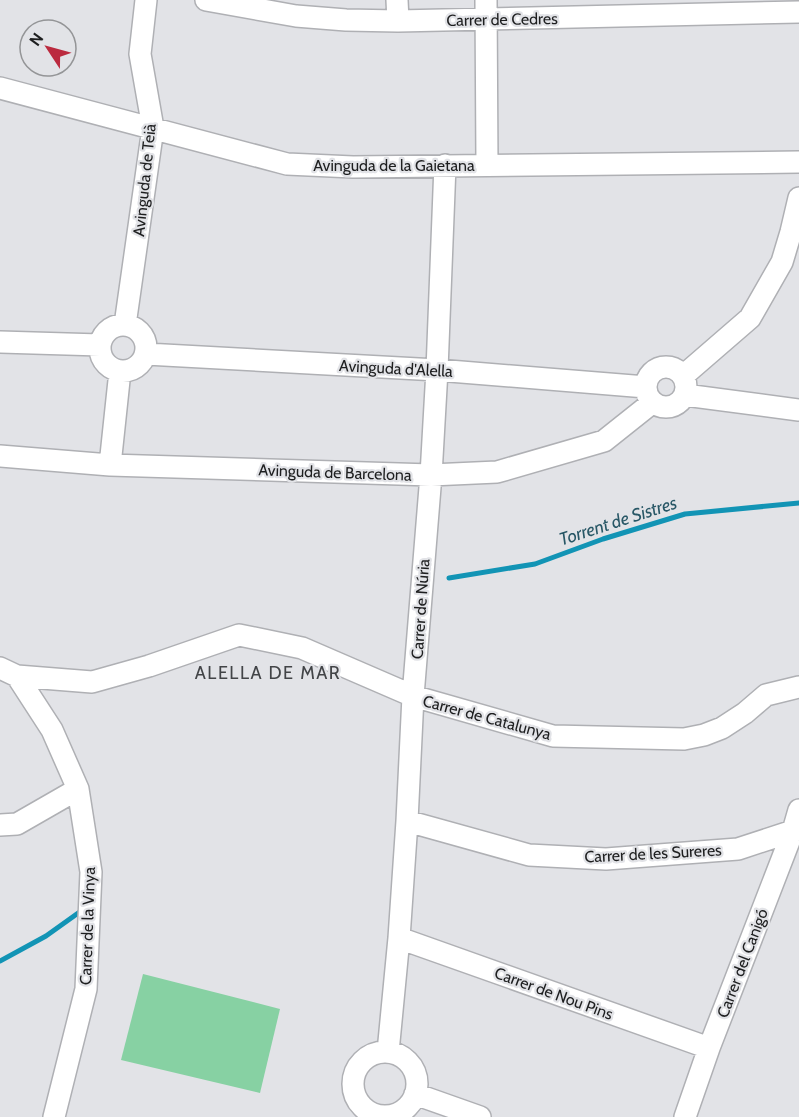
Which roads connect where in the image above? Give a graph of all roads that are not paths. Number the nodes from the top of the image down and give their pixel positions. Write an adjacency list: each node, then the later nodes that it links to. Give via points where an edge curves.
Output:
1 (146, 0): 7 (street, Avinguda de Teià, via 140,54)
2 (206, 0): 4 (street, Carrer de Cedres, via 346,20)
3 (486, 9): 4 (street, Carrer de Cedres); 5 (street, Carrer de Cedres); 9 (street)
4 (397, 10)
5 (799, 12)
6 (0, 88): 7 (street, Avinguda de la Gaietana)
7 (153, 128): 10 (street, Avinguda de la Gaietana, via 287,164); 13 (street, Avinguda de Teià)
8 (799, 162): 9 (street, Avinguda de la Gaietana)
9 (487, 164): 10 (street, Avinguda de la Gaietana)
10 (445, 165): 17 (street, Carrer de Núria)
11 (799, 198): 12 (street)
12 (795, 234): 19 (street, via 750,318)
13 (125, 325): 15 (street, via 107,331); 16 (street, via 144,338)
14 (0, 342): 15 (street)
15 (100, 345): 18 (street, via 103,360)
16 (146, 354): 17 (street, Avinguda d'Alella); 18 (street, via 138,366)
17 (437, 370): 20 (street, Avinguda d'Alella); 24 (street, Carrer de Núria)
18 (120, 371): 23 (street)
19 (684, 386): 20 (street, via 681,400 670,407 664,407); 20 (street, via 673,369 660,368 650,376); 21 (street)
20 (650, 395): 24 (street, Avinguda de Barcelona, via 604,441 498,472)
21 (799, 410)
22 (0, 456): 23 (street, Avinguda de Barcelona)
23 (110, 465): 24 (street, Avinguda de Barcelona)
24 (431, 475): 27 (street, Carrer de Núria)
25 (9, 672): 27 (street, Carrer de la Vinya, via 92,682 240,635 302,648); 28 (street, Carrer de la Vinya, via 52,730)
26 (799, 687): 27 (street, Carrer de Catalunya, via 766,695 722,728 684,739 553,736)
27 (413, 696): 30 (street, Carrer de Núria)
28 (78, 789): 31 (street, via 17,824); 38 (street, Carrer de la Vinya, via 91,872 86,989)
29 (799, 810): 32 (street, Carrer del Canigó)
30 (407, 820): 32 (street, Carrer de les Sureres, via 529,855 606,859 738,849); 33 (street, Carrer de Núria)
31 (0, 825)
32 (796, 830): 34 (street, Carrer del Canigó)
33 (399, 938): 34 (street, Carrer de Nou Pins); 35 (street, Carrer de Núria)
34 (709, 1048): 40 (street, Carrer del Canigó)
35 (388, 1052): 36 (street, via 398,1054 410,1064 417,1079); 37 (street, via 369,1055 355,1070 352,1080 357,1101)
36 (416, 1094): 37 (street, via 401,1112); 39 (street)
37 (372, 1116)
38 (54, 1117)
39 (480, 1117)
40 (685, 1117)

